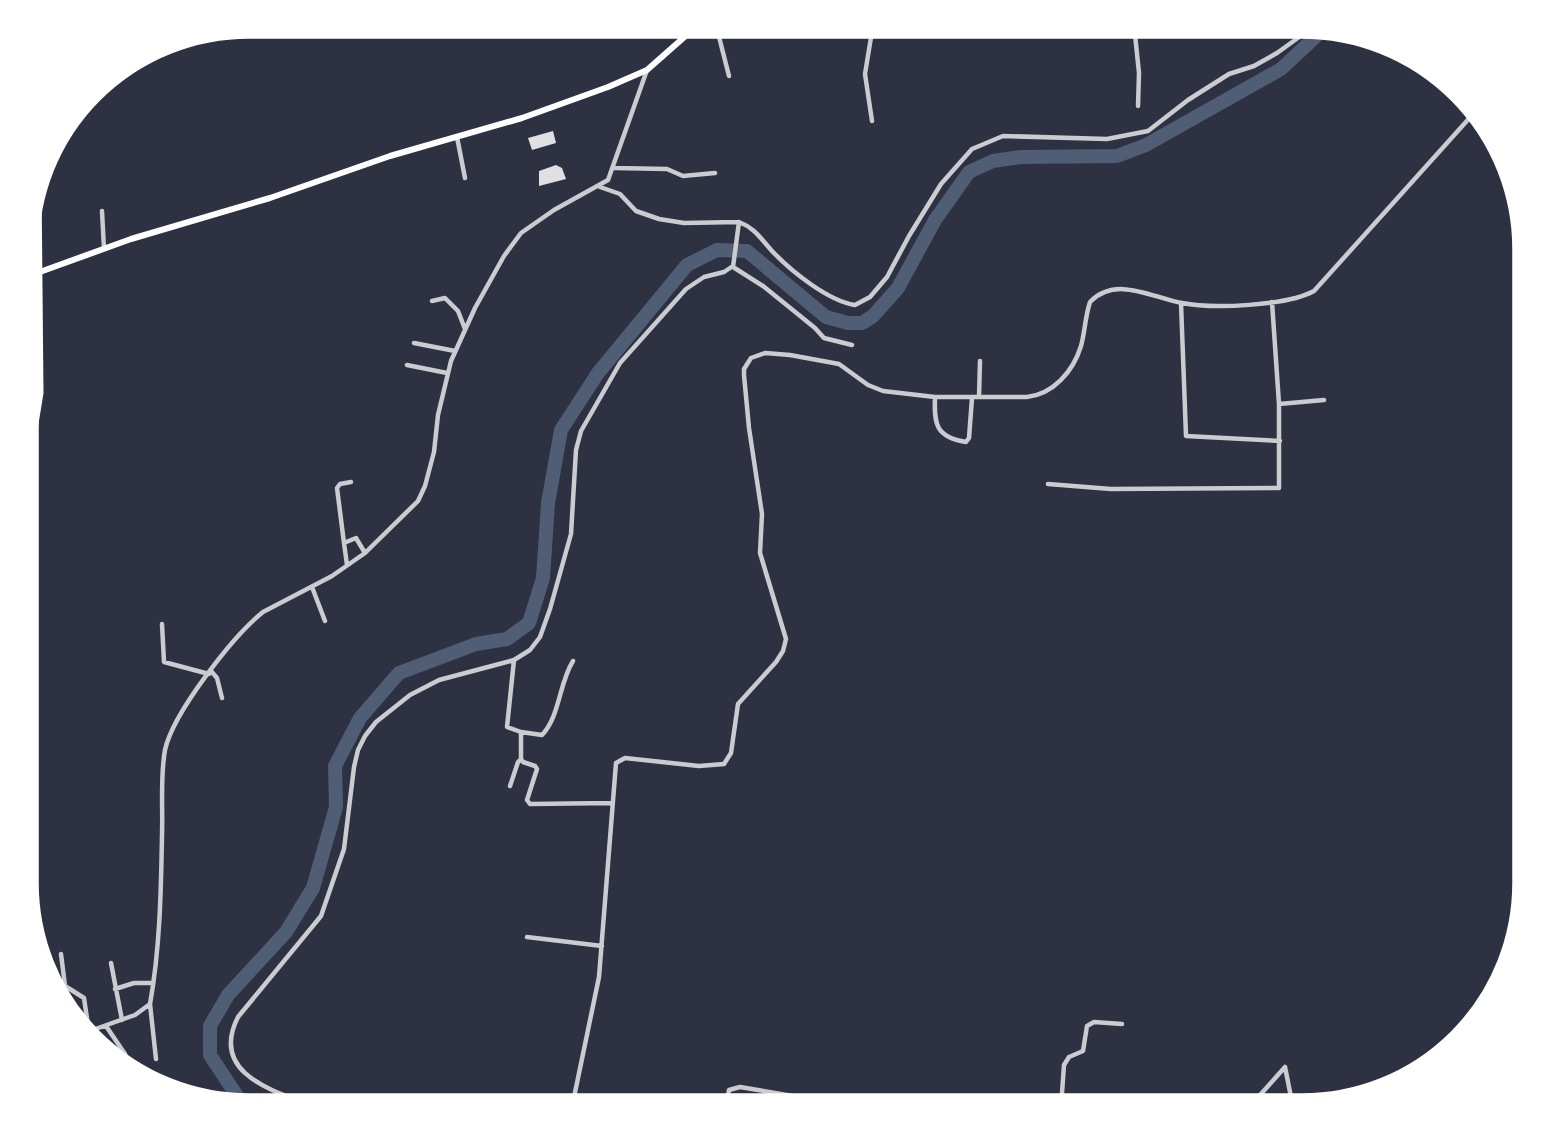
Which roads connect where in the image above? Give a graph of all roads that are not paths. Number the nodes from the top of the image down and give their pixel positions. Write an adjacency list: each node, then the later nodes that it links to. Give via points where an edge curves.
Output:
1 (683, 37): 6 (main road)
2 (720, 37): 7 (street)
3 (871, 37): 10 (street, via 865,75)
4 (1135, 37): 8 (street)
5 (1300, 37): 17 (street, via 1254,66 1229,74 1148,131 1107,139 1003,136 972,149 941,184 887,276 855,305 827,296 773,252 752,227)
6 (647, 70): 11 (main road, via 522,118); 12 (street)
7 (729, 76)
8 (1138, 106)
9 (1469, 118): 23 (street, via 1314,291)
10 (872, 121)
11 (457, 136): 14 (street); 19 (main road)
12 (614, 167): 13 (street, via 667,169 683,176); 15 (street)
13 (715, 173)
14 (465, 178)
15 (599, 187): 17 (street, via 620,194 636,211 659,219); 25 (street, via 522,233 504,256)
16 (102, 211): 19 (street)
17 (739, 224): 20 (street)
18 (38, 234): 21 (main road)
19 (104, 249): 21 (main road)
20 (733, 264): 27 (street, via 824,338); 47 (street, via 686,289 620,363 581,431 571,534 552,605 540,637)
21 (38, 273): 37 (main road, via 41,346)
22 (432, 301): 25 (street, via 445,298)
23 (1272, 302): 24 (street); 36 (street)
24 (1181, 303): 33 (street, via 1129,289 1095,298 1078,355 1054,387 1036,396); 38 (street, via 1185,436)
25 (465, 330): 28 (street)
26 (414, 343): 28 (street)
27 (852, 345)
28 (455, 351): 31 (street)
29 (980, 361): 33 (street)
30 (407, 365): 31 (street)
31 (447, 373): 42 (street, via 425,486 414,505)
32 (935, 397): 34 (street); 34 (street, via 934,419 939,429 949,439 966,442); 54 (street, via 884,391 839,364 802,357 765,353 748,362 744,376 762,514 760,553 785,645 776,662 738,704 731,753 724,764 623,758 616,763)
33 (979, 397): 34 (street)
34 (972, 398)
35 (1324, 400): 36 (street)
36 (1279, 404): 38 (street)
37 (37, 412)
38 (1280, 441): 40 (street, via 1277,489)
39 (351, 482): 41 (street, via 337,488)
40 (1048, 485)
41 (344, 543): 42 (street, via 356,538); 43 (street)
42 (365, 553): 43 (street)
43 (347, 565): 44 (street)
44 (312, 587): 45 (street); 49 (street, via 253,620)
45 (325, 621)
46 (162, 624): 49 (street, via 164,662)
47 (514, 660): 51 (street, via 507,727); 69 (street, via 439,680 410,695 376,722 358,750 344,849 321,916 231,1030 236,1063 250,1079)
48 (573, 661): 51 (street, via 547,730 542,735)
49 (210, 673): 50 (street, via 218,678); 59 (street, via 182,710 163,761 162,878)
50 (222, 698)
51 (521, 732): 52 (street)
52 (522, 758): 53 (street); 54 (street, via 537,769 527,798 530,804)
53 (510, 786)
54 (611, 803): 56 (street)
55 (527, 937): 56 (street)
56 (602, 946): 70 (street)
57 (61, 954): 63 (street, via 65,986 83,996)
58 (111, 963): 60 (street)
59 (153, 983): 60 (street); 61 (street)
60 (115, 989): 62 (street)
61 (150, 1004): 62 (street); 68 (street)
62 (122, 1020): 65 (street)
63 (87, 1021)
64 (1122, 1024): 73 (street, via 1094,1022 1087,1026 1083,1051 1064,1065)
65 (106, 1026): 66 (street); 67 (street)
66 (96, 1030)
67 (125, 1055)
68 (156, 1059)
69 (284, 1095)
70 (574, 1095)
71 (728, 1095): 72 (street, via 729,1090 740,1087)
72 (787, 1095)
73 (1062, 1095)
74 (1260, 1095): 75 (street, via 1285,1067)
75 (1290, 1095)

